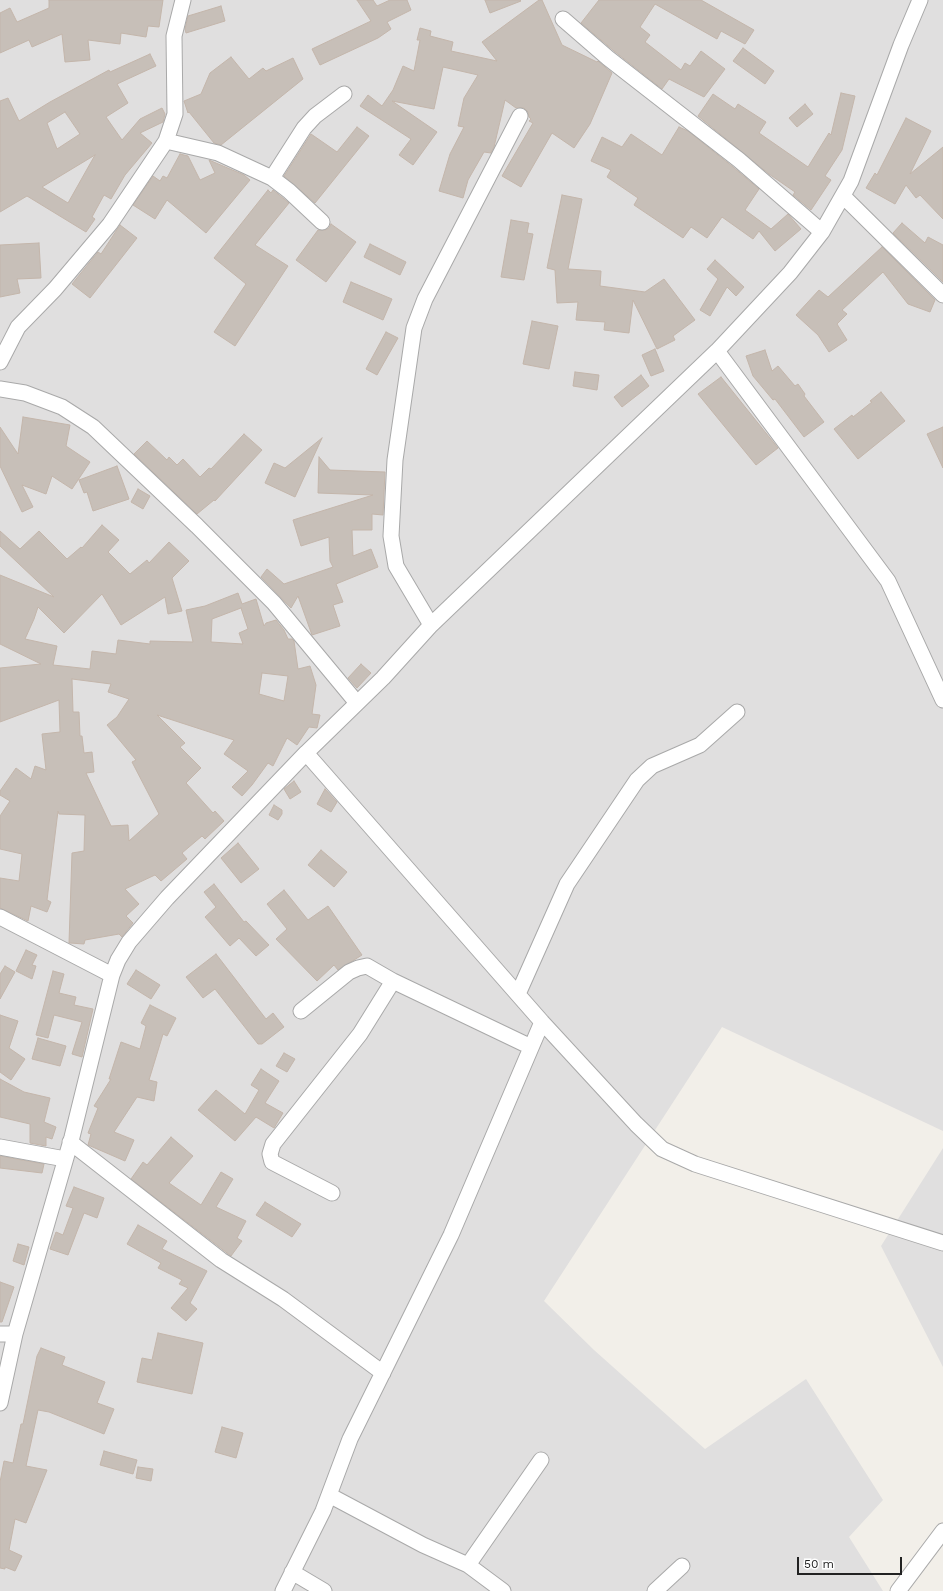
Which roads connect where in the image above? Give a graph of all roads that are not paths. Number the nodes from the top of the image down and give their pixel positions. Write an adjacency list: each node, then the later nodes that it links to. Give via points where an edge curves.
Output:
1 (184, 0): 6 (street, via 174,36 175,114)
2 (920, 0): 8 (street)
3 (563, 19): 10 (street, via 608,58 739,160)
4 (344, 94): 7 (street, via 315,116 304,128)
5 (520, 116): 15 (street, via 425,299 414,328 395,460 391,536 396,566)
6 (166, 141): 7 (street, via 218,153); 13 (street, via 110,224 55,289 18,327)
7 (272, 178): 9 (street)
8 (843, 196): 10 (street); 11 (street)
9 (322, 222)
10 (822, 232): 12 (street, via 790,273)
11 (943, 295)
12 (717, 351): 15 (street); 16 (street, via 888,581)
13 (0, 362)
14 (0, 389): 17 (street, via 26,393 62,407 93,427 274,603)
15 (430, 624): 17 (street, via 383,678)
16 (943, 700)
17 (357, 703): 19 (street)
18 (737, 712): 23 (street, via 700,745 652,766 638,780 567,884)
19 (306, 753): 21 (street, via 167,898 129,942); 23 (street)
20 (0, 918): 21 (street)
21 (112, 975): 27 (street)
22 (393, 981): 24 (street, via 367,966 358,968 349,972); 26 (street); 30 (street, via 360,1034 271,1149 272,1162)
23 (518, 994): 25 (street)
24 (301, 1011)
25 (542, 1022): 26 (street); 31 (street, via 662,1149 695,1164)
26 (531, 1047): 34 (street, via 451,1235)
27 (70, 1142): 29 (street); 34 (street, via 221,1260 283,1299)
28 (0, 1147): 29 (street)
29 (66, 1159): 33 (street)
30 (332, 1193)
31 (943, 1243)
32 (0, 1334): 33 (street)
33 (15, 1334): 35 (street)
34 (383, 1373): 37 (street, via 350,1439)
35 (0, 1403)
36 (541, 1460): 39 (street)
37 (329, 1495): 39 (street, via 423,1545); 41 (street)
38 (943, 1531): 46 (street)
39 (468, 1564): 44 (street)
40 (682, 1566): 45 (street)
41 (292, 1572): 42 (street); 43 (street)
42 (283, 1591)
43 (324, 1591)
44 (503, 1591)
45 (655, 1591)
46 (898, 1591)

